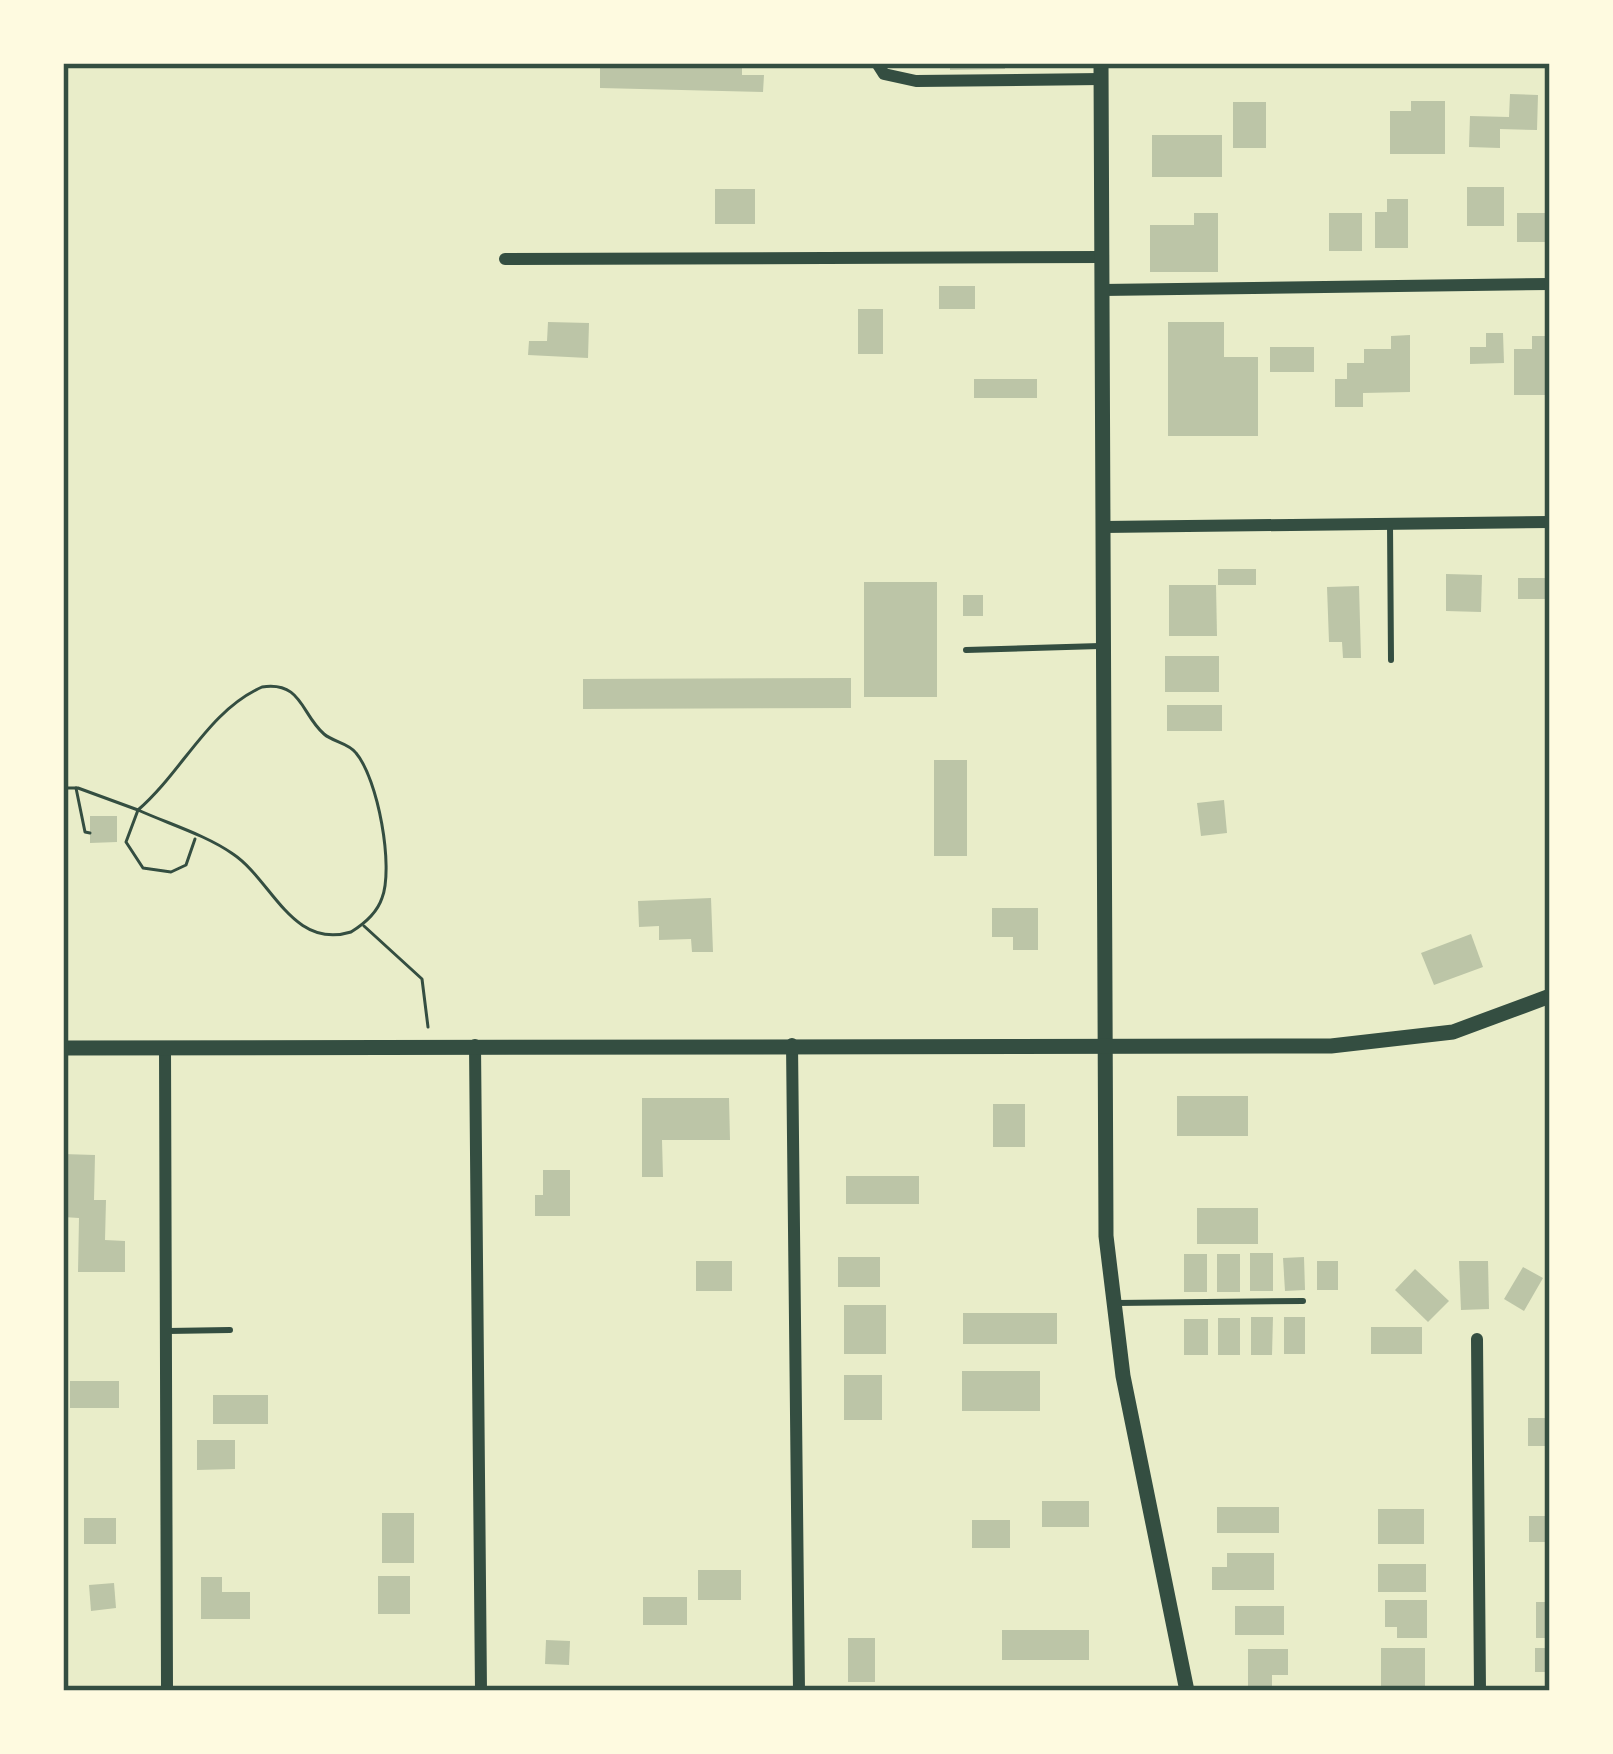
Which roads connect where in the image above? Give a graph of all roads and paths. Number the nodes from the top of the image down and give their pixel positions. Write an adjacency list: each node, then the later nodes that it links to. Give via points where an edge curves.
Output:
1 (877, 63): 2 (street, via 884,74 916,81)
2 (1101, 71): 3 (street)
3 (1102, 257): 4 (street); 6 (street)
4 (505, 259)
5 (1550, 284): 6 (street)
6 (1102, 290): 9 (street)
7 (1550, 522): 8 (street)
8 (1390, 524): 9 (street); 12 (lane)
9 (1103, 527): 10 (street)
10 (1103, 646): 11 (lane); 24 (street)
11 (966, 650)
12 (1391, 660)
13 (63, 788): 14 (path)
14 (76, 788): 15 (path); 16 (path)
15 (138, 810): 17 (path); 17 (path, via 126,842 143,868 186,866); 18 (path, via 181,770 220,715 262,688 286,688 322,733 356,753 381,818 384,895)
16 (90, 832)
17 (195, 836): 18 (path, via 232,853 314,932 342,935)
18 (362, 925): 21 (path, via 422,979)
19 (1550, 996): 24 (street, via 1453,1032 1378,1044)
20 (793, 1044): 22 (street); 24 (street); 33 (street)
21 (429, 1045): 22 (street); 23 (street)
22 (475, 1045): 32 (street)
23 (165, 1047): 25 (street); 29 (street)
24 (1103, 1047): 27 (street)
25 (63, 1048)
26 (1303, 1301): 27 (lane)
27 (1112, 1304): 34 (street)
28 (230, 1330): 29 (lane)
29 (164, 1331): 31 (street)
30 (1477, 1339): 35 (street)
31 (167, 1691)
32 (481, 1691)
33 (799, 1691)
34 (1187, 1691)
35 (1480, 1691)

